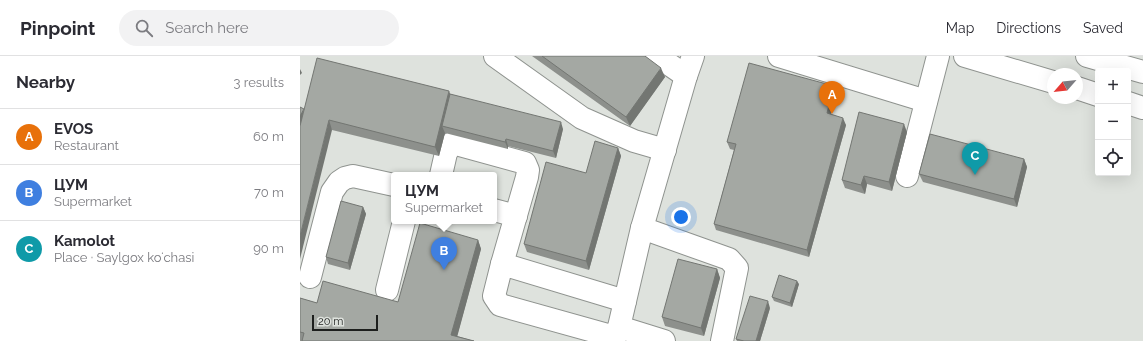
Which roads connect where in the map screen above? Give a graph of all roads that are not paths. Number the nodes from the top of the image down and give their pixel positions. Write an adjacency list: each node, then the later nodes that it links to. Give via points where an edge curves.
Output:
1 (495, 56): 15 (main road, via 582,118 634,141)
2 (657, 56): 7 (main road)
3 (779, 56): 12 (main road)
4 (938, 56): 12 (main road)
5 (965, 56): 9 (main road)
6 (1087, 56): 8 (main road)
7 (690, 66): 15 (main road)
8 (1143, 72)
9 (1047, 80)
10 (1083, 90): 11 (main road)
11 (1095, 94)
12 (926, 101): 17 (main road)
13 (1131, 104): 14 (main road)
14 (1143, 108)
15 (665, 150): 22 (main road)
16 (442, 172): 20 (main road, via 446,152 452,143 525,163 527,177)
17 (907, 176)
18 (391, 184): 24 (main road, via 353,176 339,182 332,192)
19 (497, 211): 20 (main road)
20 (516, 216): 23 (main road)
21 (403, 224): 25 (main road)
22 (642, 228): 26 (main road); 29 (main road, via 729,259 737,268)
23 (502, 264): 26 (main road); 27 (main road, via 494,296 500,305)
24 (310, 277)
25 (387, 290)
26 (625, 301): 27 (main road)
27 (616, 335): 28 (main road)
28 (664, 341)
29 (722, 341)

